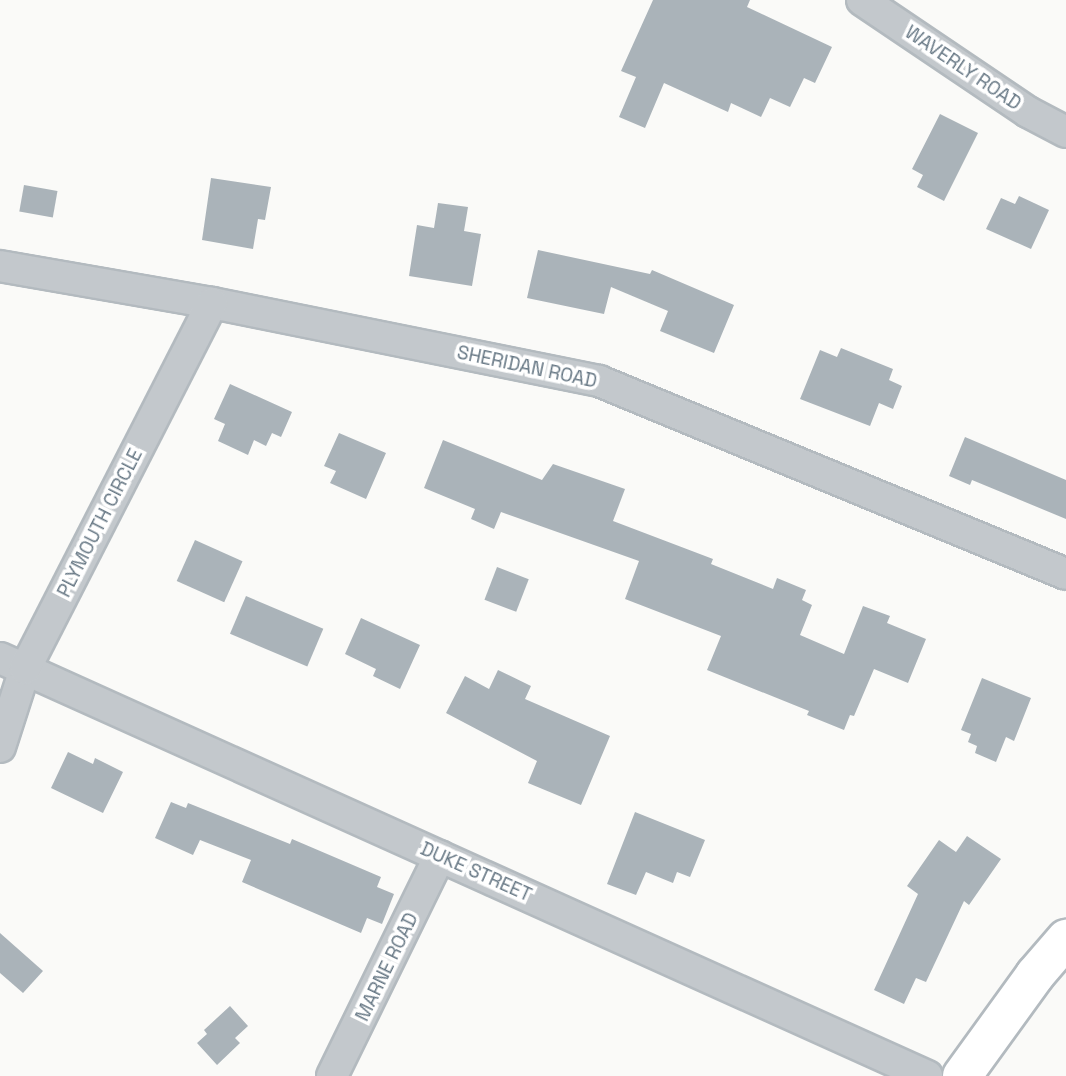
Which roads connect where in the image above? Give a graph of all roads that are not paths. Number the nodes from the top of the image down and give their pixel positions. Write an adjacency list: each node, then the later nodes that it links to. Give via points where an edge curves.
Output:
1 (862, 0): 2 (street, WAVERLY ROAD, via 1028,112)
2 (1066, 132)
3 (0, 266): 4 (street, SHERIDAN ROAD)
4 (212, 303): 5 (street, SHERIDAN ROAD, via 600,381); 6 (street, PLYMOUTH CIRCLE)
5 (1066, 574)
6 (13, 663): 7 (street, PLYMOUTH CIRCLE); 8 (street, DUKE STREET)
7 (0, 747)
8 (440, 856): 10 (street, MARNE ROAD); 11 (street, DUKE STREET)
9 (1066, 939): 12 (street)
10 (332, 1076)
11 (927, 1076)
12 (962, 1076)

